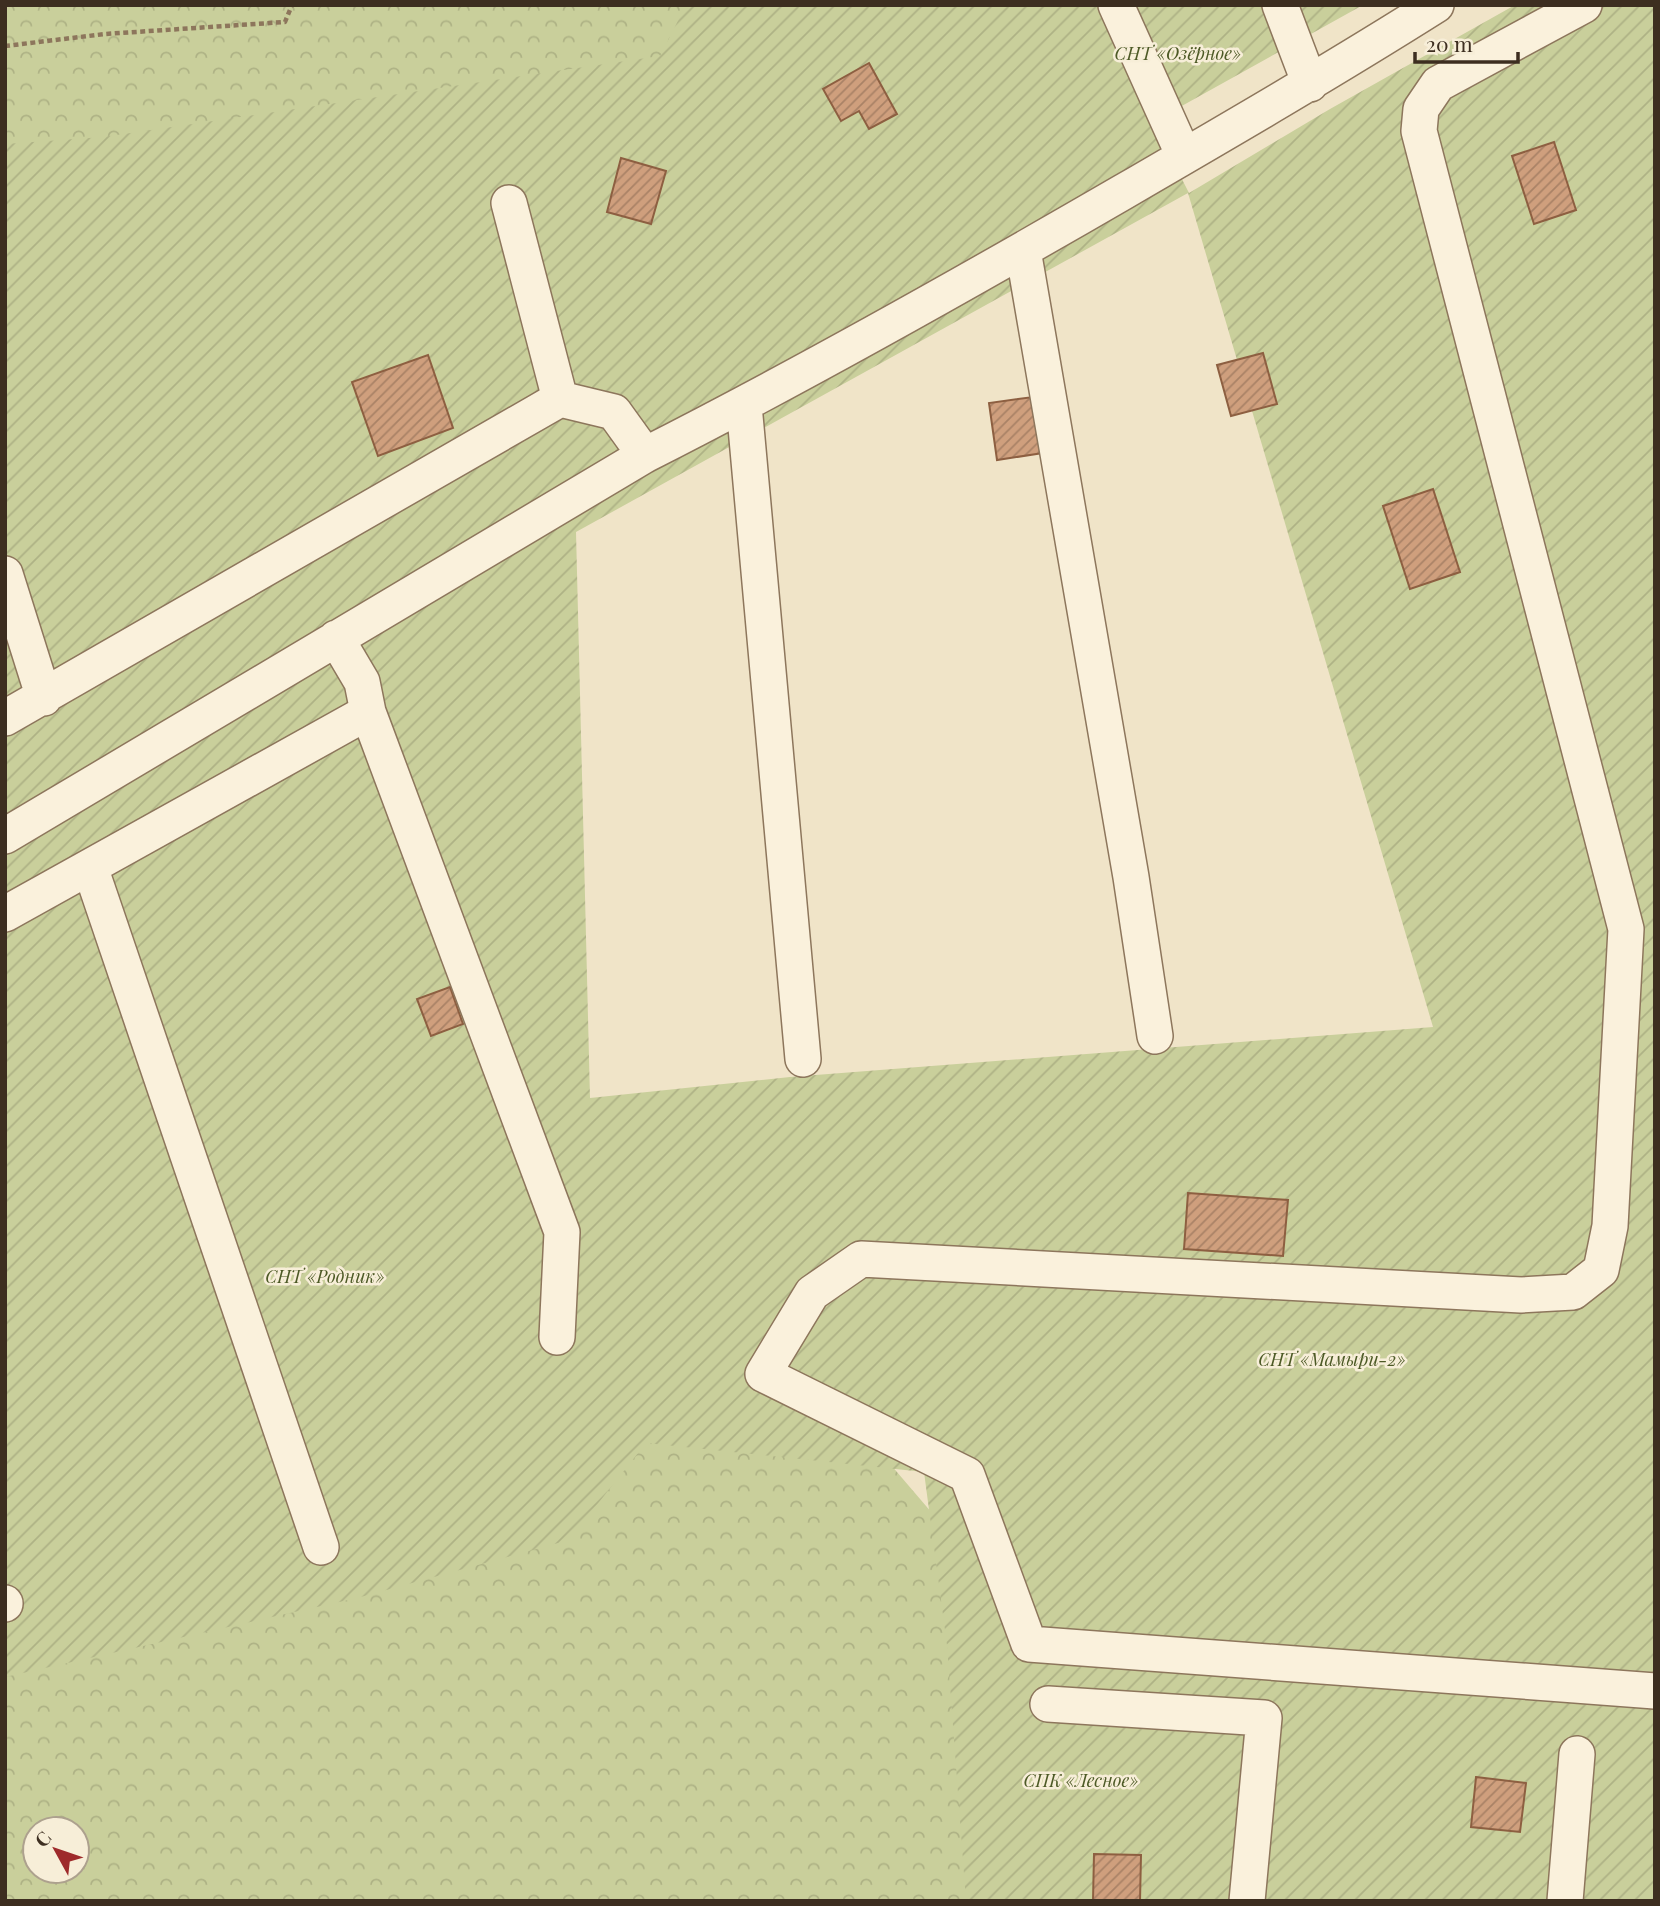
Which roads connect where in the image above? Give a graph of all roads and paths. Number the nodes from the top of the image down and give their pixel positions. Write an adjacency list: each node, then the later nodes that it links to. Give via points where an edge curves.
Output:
1 (292, 5): 6 (path, via 285,22)
2 (1116, 5): 8 (street)
3 (1279, 5): 7 (street)
4 (1436, 5): 7 (street)
5 (1584, 5): 26 (street, via 1438,84 1421,109 1419,131 1626,929 1610,1226 1601,1270 1573,1292 1521,1295 861,1259 812,1293 763,1374 967,1475 1030,1644)
6 (5, 46)
7 (1310, 84): 8 (street)
8 (1184, 156): 10 (street)
9 (509, 203): 11 (street)
10 (1023, 250): 12 (street); 22 (street)
11 (560, 399): 13 (street, via 614,412); 16 (street)
12 (744, 405): 13 (street); 23 (street)
13 (645, 454): 15 (street)
14 (5, 575): 16 (street)
15 (336, 638): 17 (street, via 362,682); 19 (street)
16 (44, 698): 18 (street)
17 (368, 712): 20 (street); 24 (street, via 562,1232)
18 (5, 718)
19 (5, 836)
20 (90, 867): 21 (street); 25 (street)
21 (5, 914)
22 (1155, 1036)
23 (803, 1059)
24 (557, 1337)
25 (321, 1547)
26 (1655, 1691)
27 (1048, 1704): 29 (street, via 1264,1718)
28 (1577, 1754): 30 (street)
29 (1247, 1901)
30 (1565, 1901)

